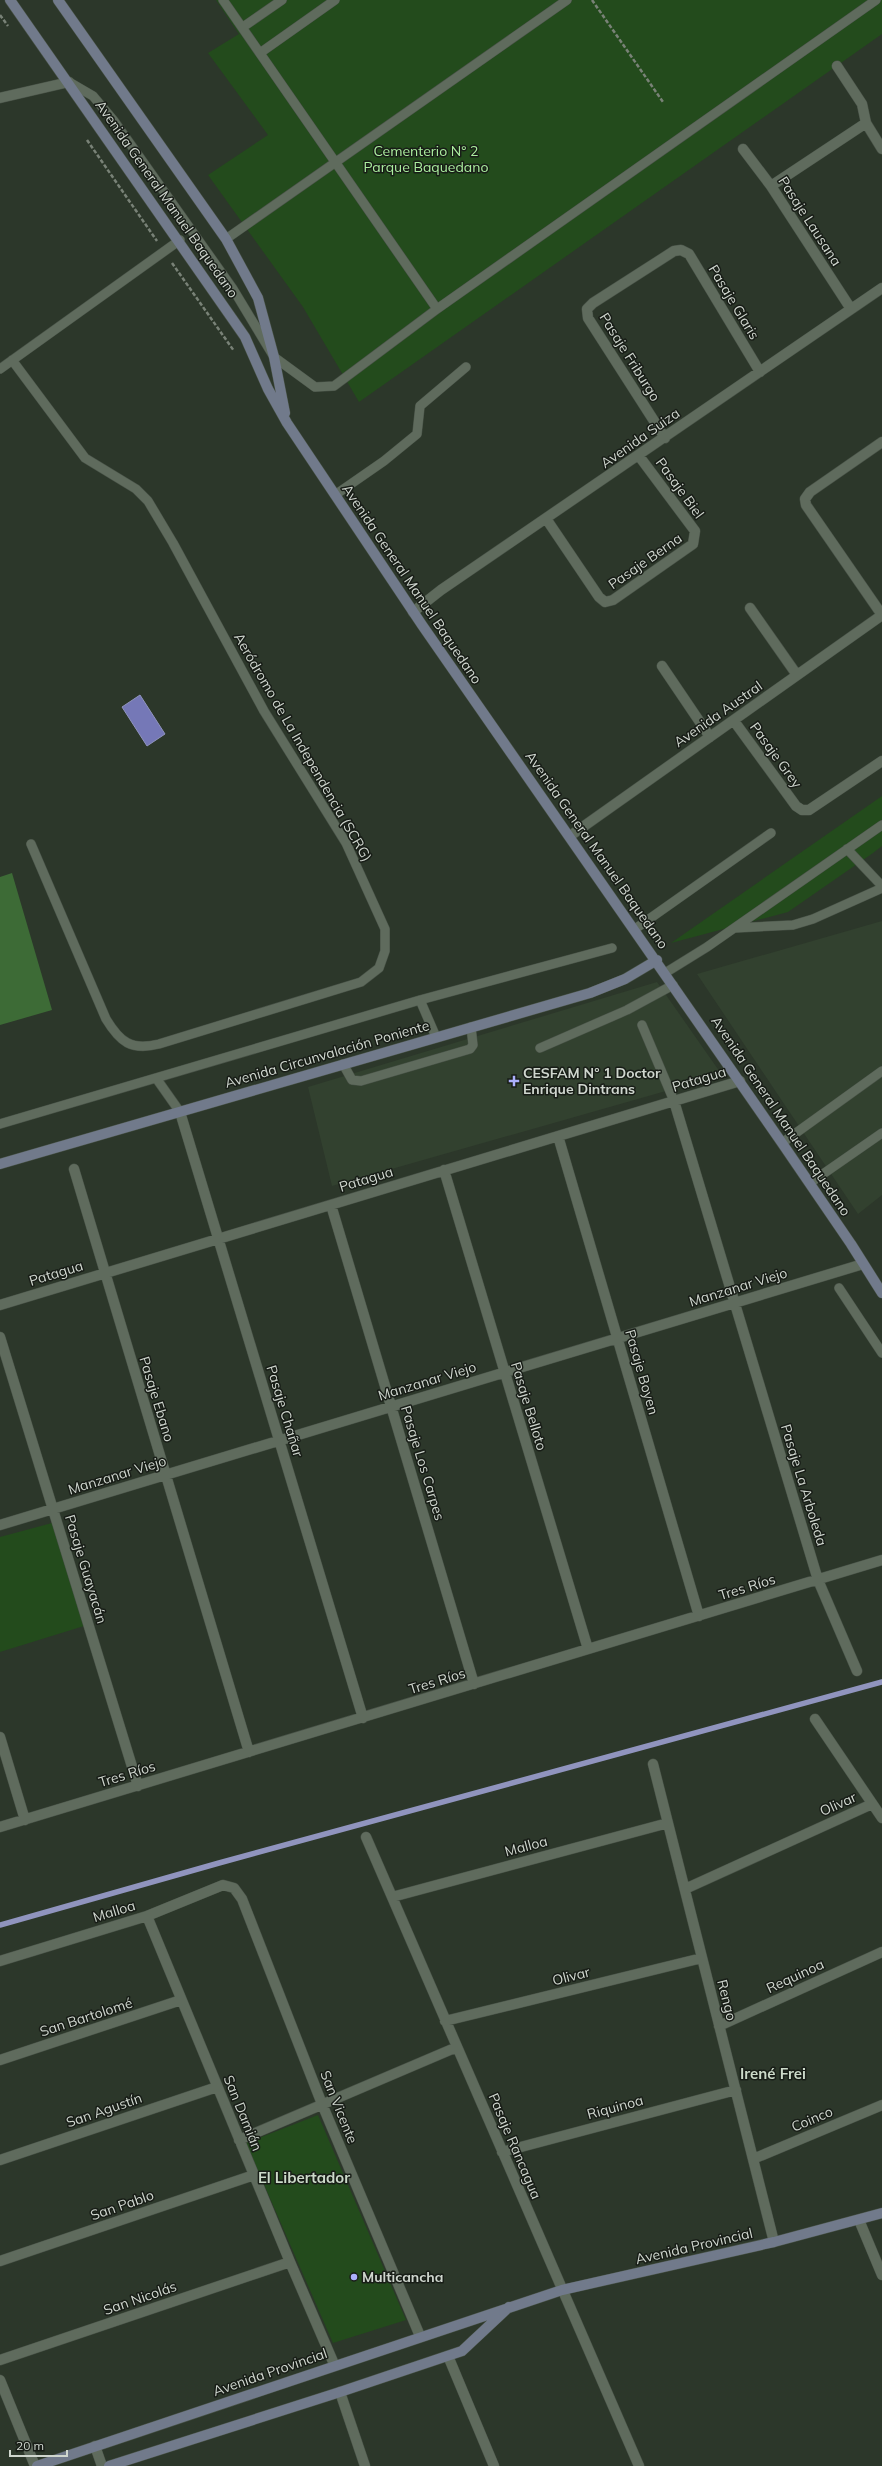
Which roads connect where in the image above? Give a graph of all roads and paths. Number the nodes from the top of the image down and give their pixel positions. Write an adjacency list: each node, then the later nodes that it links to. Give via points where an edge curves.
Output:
1 (10, 0): 12 (main road, Avenida General Manuel Baquedano)
2 (58, 0): 20 (main road, Avenida General Manuel Baquedano)
3 (223, 0): 9 (lane)
4 (282, 0): 9 (lane)
5 (335, 0): 10 (lane)
6 (567, 0): 18 (lane)
7 (592, 0): 14 (path)
8 (876, 0): 24 (lane)
9 (243, 28): 10 (lane)
10 (260, 53): 18 (lane)
11 (837, 66): 15 (street, via 862,104)
12 (69, 82): 13 (street); 21 (main road, Avenida General Manuel Baquedano); 26 (lane, via 93,96 114,121 233,289)
13 (0, 98)
14 (663, 102)
15 (866, 123): 17 (street); 19 (street)
16 (743, 149): 19 (street, Pasaje Lausana)
17 (882, 149)
18 (334, 161): 20 (lane); 24 (lane)
19 (771, 186): 25 (street, Pasaje Lausana)
20 (226, 239): 26 (main road, Avenida General Manuel Baquedano, via 258,298)
21 (180, 240): 27 (lane); 31 (main road, Avenida General Manuel Baquedano, via 245,337 268,389)
22 (681, 250): 30 (street, Pasaje Glaris, via 689,254); 32 (street, Pasaje Friburgo, via 674,251 587,309 588,318)
23 (882, 288): 25 (street, Avenida Suiza)
24 (437, 309): 26 (lane, via 334,386 315,387)
25 (851, 309): 30 (street, Avenida Suiza)
26 (274, 357): 31 (main road, Avenida General Manuel Baquedano)
27 (12, 360): 29 (lane); 49 (lane, Aeródromo de La Independencia (SCRG), via 85,458 136,489 148,501 174,543 264,711 346,843 382,918 386,938 382,960 375,974 361,982 159,1044 135,1046 115,1033 106,1019)
28 (466, 367): 35 (lane, via 420,406 417,434)
29 (0, 369)
30 (760, 372): 32 (street, Avenida Suiza)
31 (287, 423): 35 (main road, Avenida General Manuel Baquedano)
32 (665, 438): 34 (street, Avenida Suiza)
33 (882, 442): 40 (street, via 810,492 805,499 806,505)
34 (639, 456): 36 (street, Avenida Suiza); 37 (street, Pasaje Biel, via 695,531)
35 (335, 495): 39 (main road, Avenida General Manuel Baquedano)
36 (547, 520): 37 (street, Pasaje Berna, via 599,597 605,602 613,600 694,544); 39 (street, Avenida Suiza, via 441,590)
37 (696, 537)
38 (750, 608): 42 (street)
39 (413, 612): 48 (main road, Avenida General Manuel Baquedano)
40 (882, 615): 42 (street, Avenida Austral)
41 (662, 666): 44 (street)
42 (797, 675): 43 (street, Avenida Austral)
43 (734, 721): 44 (street, Avenida Austral); 45 (street, Pasaje Grey, via 796,806 802,810 809,810)
44 (710, 737): 48 (street, Avenida Austral)
45 (882, 760)
46 (882, 825): 50 (lane)
47 (771, 833): 53 (lane)
48 (570, 836): 53 (main road, Avenida General Manuel Baquedano)
49 (31, 844)
50 (847, 849): 51 (lane); 52 (lane)
51 (882, 887): 52 (lane, via 813,919 793,925)
52 (734, 928): 56 (lane)
53 (635, 929): 55 (main road, Avenida General Manuel Baquedano)
54 (612, 948): 58 (lane)
55 (657, 960): 56 (main road, Avenida General Manuel Baquedano); 60 (main road, Avenida Circunvalación Poniente, via 607,987)
56 (666, 973): 57 (main road, Avenida General Manuel Baquedano)
57 (673, 985): 62 (lane, via 628,1010); 66 (main road, Avenida General Manuel Baquedano)
58 (420, 1000): 61 (lane); 65 (lane)
59 (642, 1026): 67 (lane)
60 (471, 1027): 61 (main road, Avenida Circunvalación Poniente); 63 (lane, via 473,1045 470,1049 368,1079 354,1081)
61 (436, 1038): 63 (main road, Avenida Circunvalación Poniente)
62 (540, 1048)
63 (343, 1064): 68 (main road, Avenida Circunvalación Poniente)
64 (882, 1071): 72 (lane)
65 (156, 1078): 68 (lane); 69 (lane)
66 (740, 1081): 67 (street, Patagua); 72 (main road, Avenida General Manuel Baquedano)
67 (674, 1101): 71 (street, Patagua); 83 (street, Pasaje La Arboleda)
68 (180, 1112): 73 (main road, Avenida Circunvalación Poniente); 78 (street, Pasaje Chañar)
69 (0, 1124)
70 (882, 1133): 76 (lane)
71 (558, 1136): 75 (street, Patagua); 86 (street, Pasaje Boyen)
72 (782, 1143): 76 (main road, Avenida General Manuel Baquedano)
73 (0, 1164)
74 (74, 1169): 80 (street, Pasaje Ebano)
75 (444, 1170): 77 (street, Patagua); 88 (street, Pasaje Belloto)
76 (810, 1183): 79 (main road, Avenida General Manuel Baquedano)
77 (331, 1205): 78 (street, Patagua); 89 (street, Pasaje Los Carpes)
78 (218, 1238): 80 (street, Patagua); 90 (street, Pasaje Chañar)
79 (863, 1264): 82 (main road, Avenida General Manuel Baquedano); 83 (street, Manzanar Viejo)
80 (105, 1273): 84 (street, Patagua); 91 (street, Pasaje Ebano)
81 (839, 1288): 87 (lane)
82 (882, 1294)
83 (734, 1303): 86 (street, Manzanar Viejo); 95 (street, Pasaje La Arboleda)
84 (0, 1305)
85 (0, 1337): 92 (street, Pasaje Guayacán)
86 (617, 1338): 88 (street, Manzanar Viejo); 96 (street, Pasaje Boyen)
87 (882, 1353)
88 (504, 1372): 89 (street, Manzanar Viejo); 97 (street, Pasaje Belloto)
89 (391, 1407): 90 (street, Manzanar Viejo); 99 (street, Pasaje Los Carpes)
90 (279, 1440): 91 (street, Manzanar Viejo); 100 (street, Pasaje Chañar)
91 (166, 1475): 92 (street, Manzanar Viejo); 103 (street, Pasaje Ebano)
92 (53, 1509): 93 (street, Manzanar Viejo); 105 (street, Pasaje Guayacán)
93 (0, 1525)
94 (882, 1560): 95 (street, Tres Ríos)
95 (818, 1580): 96 (street, Tres Ríos); 98 (street, Pasaje La Arboleda)
96 (700, 1616): 97 (street, Tres Ríos)
97 (588, 1650): 99 (street, Tres Ríos)
98 (857, 1671)
99 (474, 1684): 100 (street, Tres Ríos)
100 (363, 1718): 103 (street, Tres Ríos)
101 (815, 1719): 106 (street)
102 (0, 1737): 108 (street)
103 (249, 1752): 105 (street, Tres Ríos)
104 (653, 1764): 109 (street, Rengo)
105 (138, 1786): 108 (street, Tres Ríos)
106 (872, 1804): 107 (street); 113 (street, Olivar)
107 (882, 1818)
108 (25, 1820): 110 (street, Tres Ríos)
109 (668, 1823): 113 (street, Rengo); 114 (street, Malloa)
110 (0, 1827)
111 (366, 1837): 114 (street, Pasaje Rancagua)
112 (234, 1888): 115 (street, Malloa, via 223,1885); 126 (street, San Vicente, via 242,1899)
113 (685, 1889): 117 (street, Rengo)
114 (392, 1897): 120 (street, Pasaje Rancagua)
115 (147, 1916): 118 (street, Malloa); 119 (street, San Damián)
116 (882, 1952): 121 (street, Requinoa)
117 (702, 1958): 120 (street, Olivar); 121 (street, Rengo)
118 (0, 1961)
119 (181, 2000): 123 (street, San Bartolomé); 124 (street, San Damián)
120 (445, 2021): 122 (street, Pasaje Rancagua)
121 (719, 2026): 125 (street, Rengo)
122 (457, 2047): 126 (street); 129 (street, Pasaje Rancagua)
123 (0, 2060)
124 (217, 2086): 128 (street, San Damián); 131 (street, San Agustín)
125 (736, 2090): 129 (street, Riquinoa); 130 (street, Rengo)
126 (322, 2104): 128 (street); 141 (street, San Vicente)
127 (882, 2105): 130 (street, Coinco)
128 (239, 2140): 132 (street, San Damián)
129 (502, 2152): 139 (street, Pasaje Rancagua)
130 (753, 2159): 135 (street, Rengo)
131 (0, 2160)
132 (254, 2175): 136 (street, San Pablo); 137 (street, San Damián)
133 (882, 2213): 134 (main road, Avenida Provincial)
134 (859, 2220): 135 (main road, Avenida Provincial); 138 (street)
135 (774, 2242): 139 (main road, Avenida Provincial)
136 (0, 2261)
137 (290, 2262): 143 (street, San Nicolás); 144 (street, San Damián)
138 (882, 2275)
139 (562, 2290): 140 (main road, Avenida Provincial); 153 (street, Pasaje Rancagua)
140 (512, 2305): 141 (main road, Avenida Provincial); 142 (main road, Avenida Provincial, via 462,2351)
141 (420, 2336): 144 (main road, Avenida Provincial)
142 (448, 2356): 146 (main road, Avenida Provincial); 152 (street)
143 (0, 2360)
144 (334, 2364): 147 (main road, Avenida Provincial)
145 (0, 2380): 148 (street)
146 (340, 2392): 150 (main road, Avenida Provincial); 151 (street)
147 (95, 2446): 148 (main road, Avenida Provincial); 149 (street)
148 (36, 2466)
149 (102, 2466)
150 (109, 2466)
151 (364, 2466)
152 (494, 2466)
153 (639, 2466)

